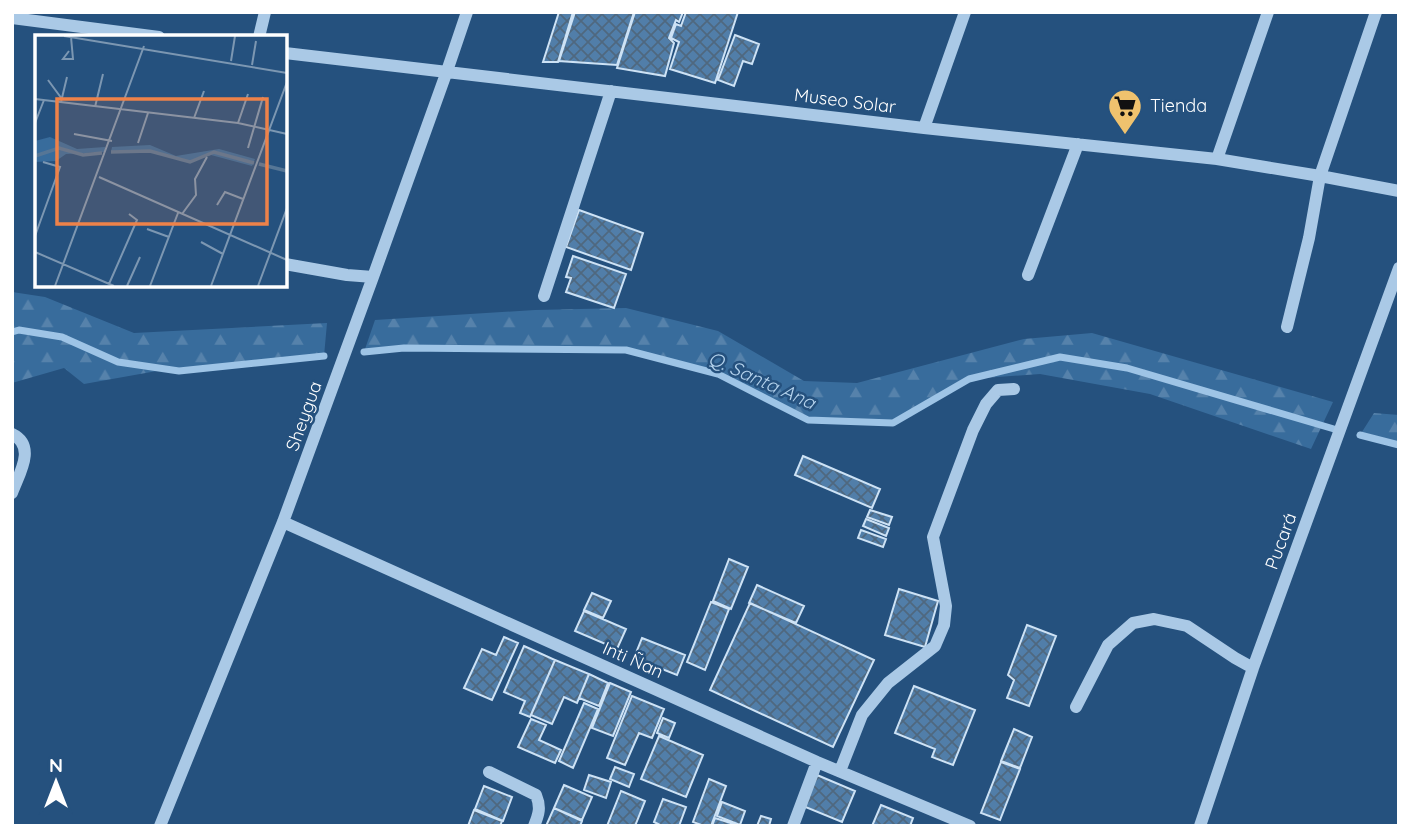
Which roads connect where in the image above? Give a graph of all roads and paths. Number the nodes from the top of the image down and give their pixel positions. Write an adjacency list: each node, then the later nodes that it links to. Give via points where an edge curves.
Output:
1 (265, 12): 9 (street)
2 (467, 12): 11 (street, Sheygua)
3 (965, 12): 13 (street)
4 (1268, 12): 15 (street)
5 (1376, 12): 16 (street)
6 (29, 16): 7 (street); 8 (street)
7 (12, 18)
8 (147, 35)
9 (259, 35)
10 (287, 53): 11 (street, Museo Solar)
11 (447, 71): 12 (street, Museo Solar); 21 (street, Sheygua)
12 (611, 91): 13 (street, Museo Solar); 22 (street)
13 (924, 128): 14 (street, Museo Solar)
14 (1078, 144): 15 (street, Museo Solar); 20 (street)
15 (1217, 159): 16 (street, Museo Solar)
16 (1320, 176): 17 (street, Museo Solar); 23 (street)
17 (1399, 191)
18 (287, 264): 21 (street)
19 (1399, 268): 28 (street, Pucará)
20 (1028, 275)
21 (373, 277): 27 (street, Sheygua)
22 (544, 296)
23 (1287, 327)
24 (1014, 389): 31 (street, via 998,390 986,404 933,537 946,606 935,646 888,683 862,715)
25 (12, 434): 26 (street, via 25,446 25,457)
26 (12, 493)
27 (283, 522): 30 (street, Inti Ñan); 33 (street, Sheygua)
28 (1253, 668): 29 (street, via 1187,626 1154,619 1133,623 1108,645); 37 (street, Pucará)
29 (1076, 707)
30 (817, 762): 31 (street, Inti Ñan); 35 (street)
31 (840, 771): 36 (street, Inti Ñan)
32 (489, 772): 34 (street, via 536,795 540,811)
33 (160, 826)
34 (534, 826)
35 (793, 826)
36 (970, 826)
37 (1200, 826)

